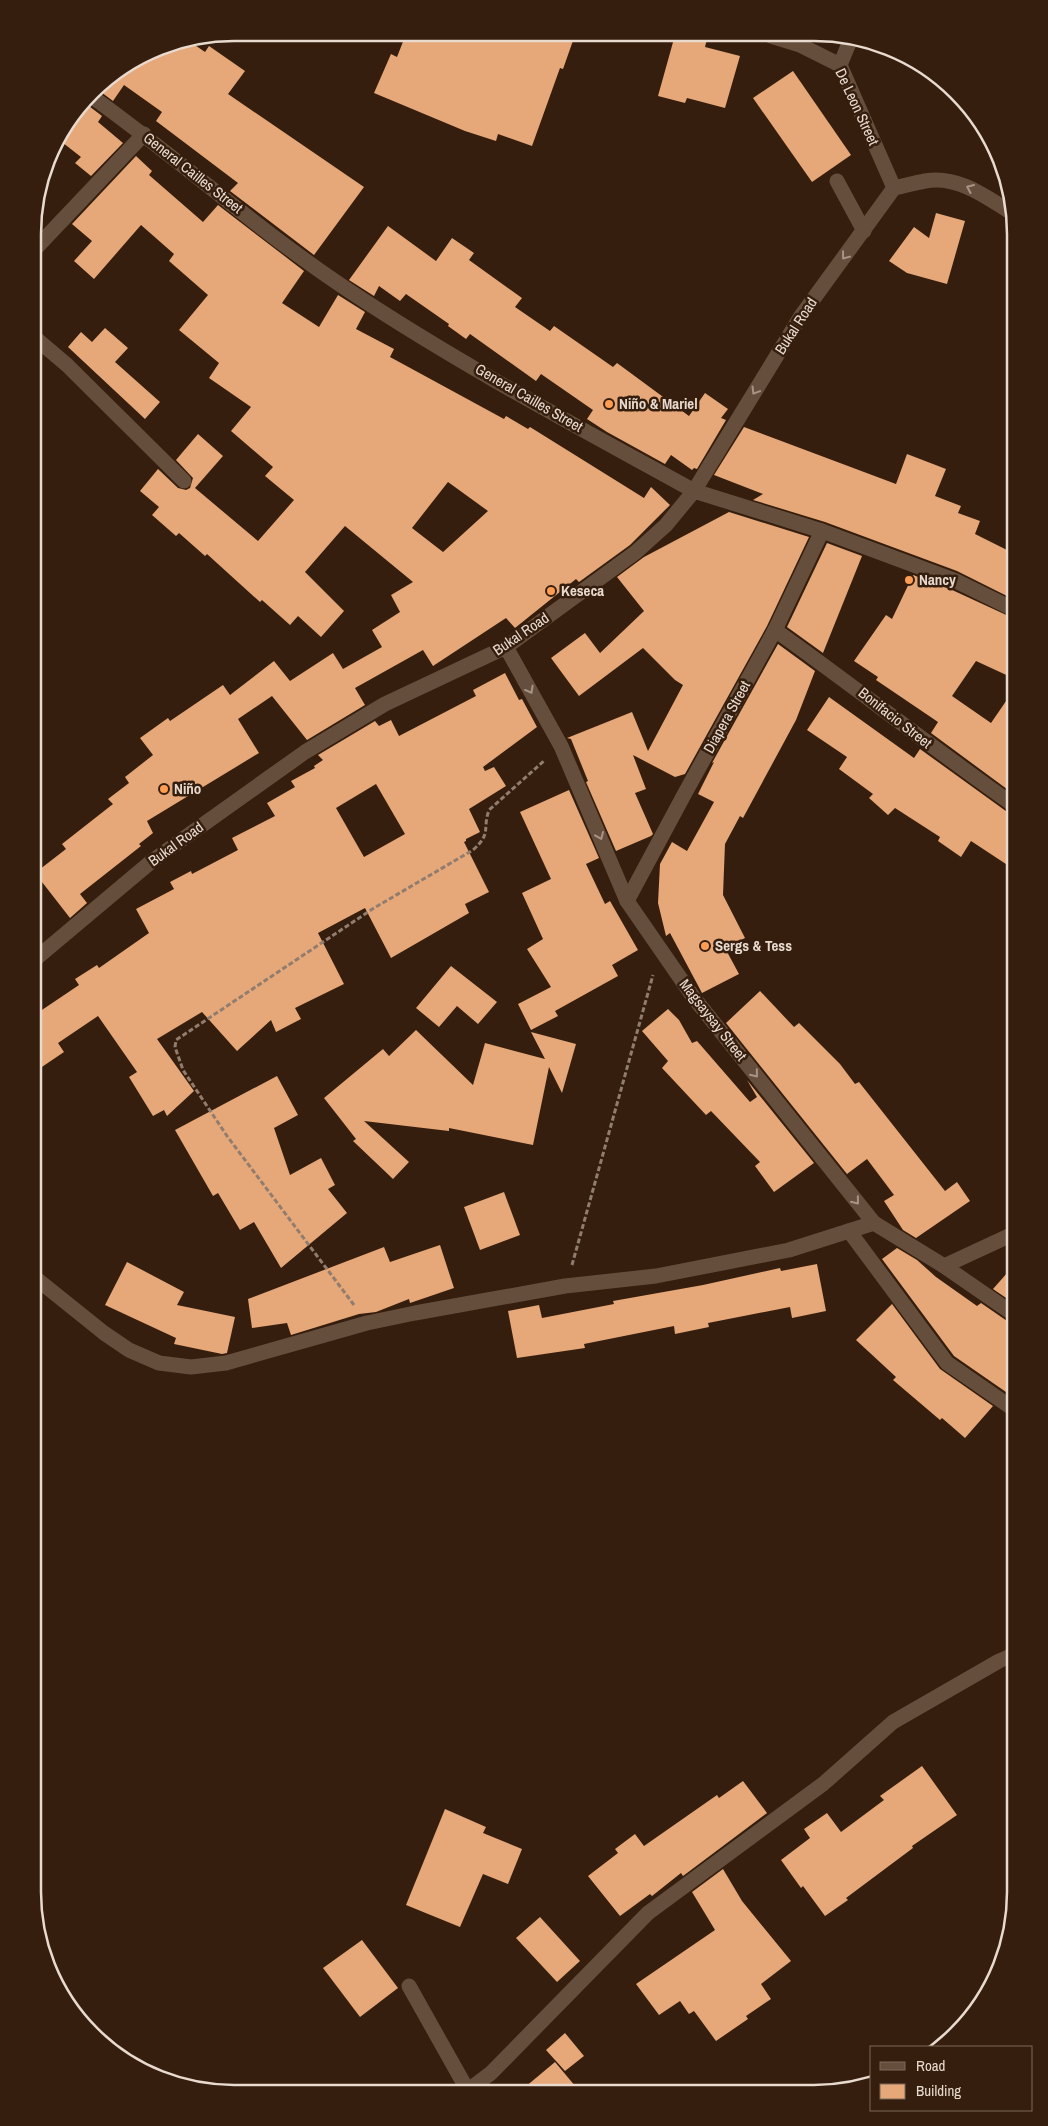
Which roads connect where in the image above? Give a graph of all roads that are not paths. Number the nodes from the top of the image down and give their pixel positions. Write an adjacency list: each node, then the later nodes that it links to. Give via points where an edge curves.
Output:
1 (787, 41): 3 (street, De Leon Street)
2 (848, 45): 3 (street)
3 (840, 65): 7 (street, De Leon Street)
4 (96, 100): 5 (street, General Cailles Street)
5 (144, 134): 10 (street); 13 (street, General Cailles Street, via 350,291 497,381)
6 (837, 181): 9 (street)
7 (894, 188): 8 (street, one-way to 7, via 958,183 927,180); 9 (street, Bukal Road)
8 (1005, 209)
9 (864, 231): 13 (street, Bukal Road, one-way to 13, via 800,316)
10 (41, 243)
11 (41, 343): 12 (street)
12 (184, 480)
13 (694, 491): 14 (street, General Cailles Street); 17 (street, Bukal Road, via 666,525 636,552)
14 (822, 531): 15 (street, General Cailles Street, via 954,580); 16 (street, Diapera Street)
15 (1007, 606)
16 (776, 630): 18 (street, Bonifacio Street); 19 (street, Diapera Street)
17 (506, 647): 19 (street, Magsaysay Street, one-way to 19, via 561,746); 20 (street, Bukal Road, via 385,704 305,752 152,860)
18 (1007, 800)
19 (627, 900): 21 (street, Magsaysay Street, one-way to 21, via 694,998)
20 (41, 954)
21 (874, 1223): 22 (street); 24 (street, Magsaysay Street)
22 (849, 1231): 25 (street, via 789,1250 656,1276 565,1286 367,1323 226,1363 191,1367 159,1363 130,1350); 27 (street, via 946,1363)
23 (1007, 1238): 24 (street)
24 (944, 1266): 26 (street, Magsaysay Street)
25 (41, 1282)
26 (1007, 1309)
27 (1007, 1405)
28 (1007, 1658): 31 (street, via 893,1722 823,1784 648,1913)
29 (409, 1986): 30 (street)
30 (463, 2085)
31 (476, 2085)

